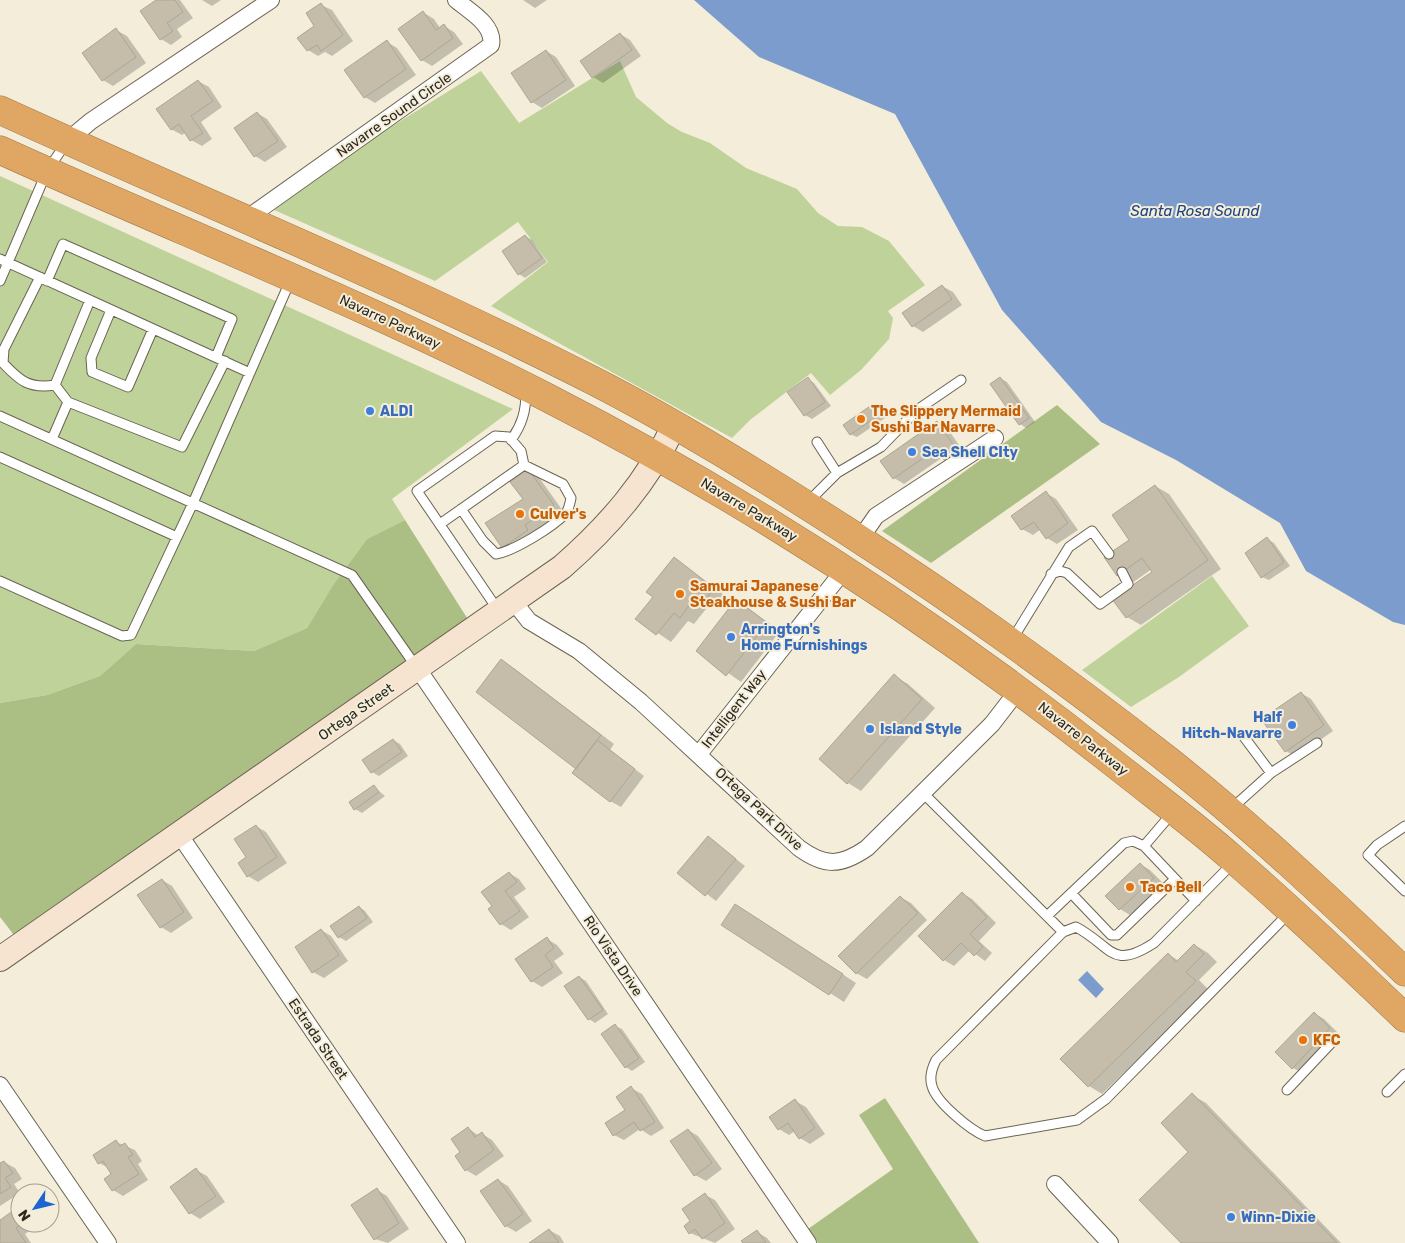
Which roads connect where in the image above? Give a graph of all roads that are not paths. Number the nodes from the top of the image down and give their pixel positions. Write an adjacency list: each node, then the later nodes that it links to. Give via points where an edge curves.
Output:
1 (271, 0): 4 (street, via 91,121)
2 (456, 0): 7 (street, Navarre Sound Circle, via 488,27 493,37 491,44)
3 (0, 110): 4 (highway)
4 (67, 141): 6 (lane); 7 (highway)
5 (0, 150): 6 (highway, Navarre Parkway)
6 (47, 171): 8 (lane); 9 (highway, Navarre Parkway)
7 (246, 219): 23 (highway, via 585,377)
8 (4, 260): 10 (lane); 11 (lane)
9 (292, 276): 17 (lane); 20 (highway, Navarre Parkway)
10 (44, 279): 12 (lane); 15 (lane, via 63,244 232,319); 19 (lane, via 4,349 3,363 19,380 39,388)
11 (0, 281)
12 (90, 300): 13 (lane); 19 (lane)
13 (112, 310): 14 (lane); 14 (lane, via 91,358 92,372 128,387)
14 (153, 329): 15 (lane)
15 (216, 357): 16 (lane)
16 (225, 361): 17 (lane); 21 (lane, via 182,447)
17 (250, 373): 32 (lane)
18 (961, 380): 31 (lane, via 917,410 881,447)
19 (55, 385): 21 (lane)
20 (526, 387): 26 (lane, via 526,407 520,428); 29 (highway, Navarre Parkway)
21 (68, 402): 25 (lane)
22 (0, 416): 25 (lane)
23 (674, 426): 29 (street, Ortega Street); 33 (highway)
24 (995, 438): 37 (street, via 876,516)
25 (52, 439): 32 (lane)
26 (511, 440): 30 (lane, via 521,451); 35 (lane, via 495,436 417,491)
27 (817, 442): 31 (lane)
28 (0, 457): 36 (lane)
29 (659, 458): 39 (highway, Navarre Parkway, via 780,528); 43 (street, Ortega Street, via 599,535)
30 (524, 465): 34 (lane); 34 (lane, via 564,484 571,498 567,511 554,522 506,552 496,554)
31 (837, 473): 33 (lane)
32 (194, 503): 36 (lane); 45 (lane, via 352,575)
33 (806, 504): 37 (highway)
34 (461, 509): 35 (lane)
35 (440, 524): 43 (lane)
36 (178, 538): 42 (lane, via 131,635 122,636)
37 (860, 539): 44 (highway)
38 (1108, 554): 41 (lane, via 1092,531 1069,547)
39 (844, 570): 46 (highway, Navarre Parkway, via 928,624); 49 (street, Intelligent Way)
40 (1122, 572): 41 (lane, via 1128,584 1100,604 1067,573)
41 (1051, 574): 44 (lane)
42 (0, 581)
43 (507, 608): 45 (street, Ortega Street); 49 (street, Ortega Park Drive, via 578,651)
44 (1011, 642): 52 (highway)
45 (418, 669): 55 (street, Ortega Street); 77 (street, Rio Vista Drive)
46 (1019, 689): 51 (street, Ortega Park Drive, via 992,724); 53 (highway, Navarre Parkway)
47 (1244, 737): 50 (lane)
48 (1318, 742): 50 (lane)
49 (699, 754): 51 (street, Ortega Park Drive, via 799,848 825,863 842,861 867,848)
50 (1271, 773): 52 (lane)
51 (923, 793): 64 (lane)
52 (1230, 811): 53 (highway, via 1215,821); 57 (highway)
53 (1180, 815): 56 (lane); 58 (highway, Navarre Parkway)
54 (1405, 826): 60 (lane, via 1368,855)
55 (179, 834): 66 (street, Ortega Street); 76 (street, Estrada Street)
56 (1144, 846): 59 (lane); 61 (lane, via 1134,841 1124,843)
57 (1278, 854): 58 (highway); 67 (highway)
58 (1238, 863): 62 (lane); 63 (highway, Navarre Parkway)
59 (1175, 879): 61 (lane, via 1117,935 1111,935); 62 (lane)
60 (1403, 885)
61 (1071, 893): 64 (lane)
62 (1196, 901): 65 (lane, via 1154,943 1139,953 1116,956 1090,934 1076,928)
63 (1291, 911): 65 (lane, via 1088,1114 1077,1120 985,1136 938,1099 932,1086 933,1066); 68 (highway, Navarre Parkway)
64 (1047, 916): 65 (lane)
65 (1064, 932)
66 (0, 959)
67 (1405, 972)
68 (1405, 1018)
69 (1335, 1040): 72 (lane)
70 (1405, 1074): 73 (lane)
71 (0, 1085): 75 (street)
72 (1287, 1090)
73 (1387, 1092)
74 (1055, 1184): 78 (street)
75 (108, 1243)
76 (457, 1243)
77 (808, 1243)
78 (1110, 1243)

